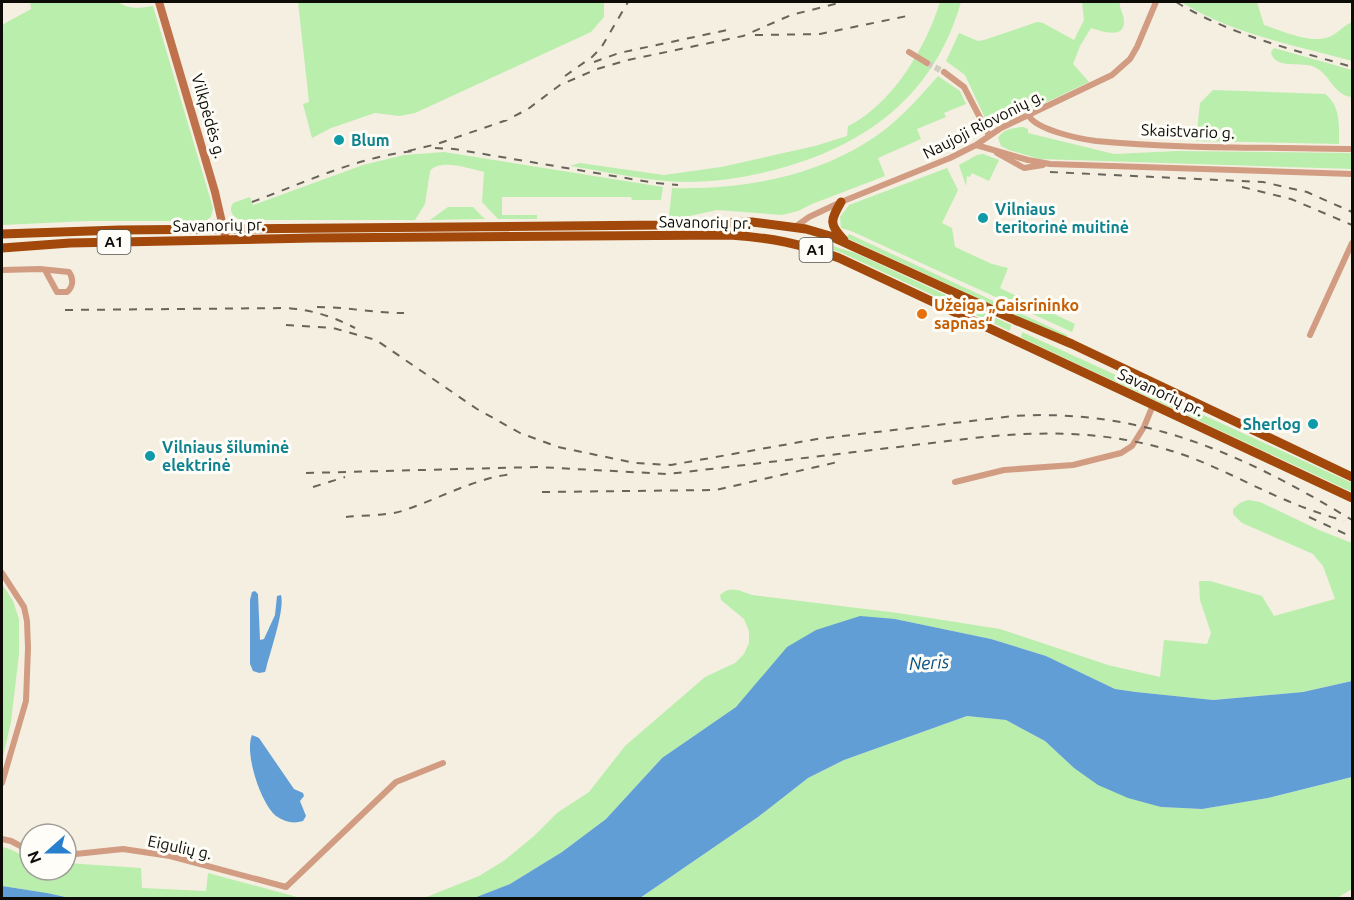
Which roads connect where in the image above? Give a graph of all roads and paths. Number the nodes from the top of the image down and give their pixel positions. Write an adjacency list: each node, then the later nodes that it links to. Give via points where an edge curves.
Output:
1 (159, 2): 13 (main road, Vilkpėdės g.)
2 (1156, 2): 6 (street, Naujoji Riovonių g., via 1137,47 1122,68)
3 (909, 52): 4 (street)
4 (927, 63)
5 (944, 72): 7 (street, via 964,87)
6 (1029, 116): 7 (street, Naujoji Riovonių g.); 9 (street, Skaistvario g., via 1035,124 1095,141)
7 (989, 135): 8 (street, Naujoji Riovonių g.)
8 (976, 145): 10 (street, via 1024,168 1050,164); 11 (street, Naujoji Riovonių g.)
9 (1353, 149)
10 (1353, 174)
11 (841, 202): 12 (street, Naujoji Riovonių g.); 18 (highway, via 832,223)
12 (795, 227): 13 (highway, Savanorių pr. / A1, via 732,222); 16 (highway); 18 (highway, Savanorių pr. / A1)
13 (225, 229): 14 (highway, Savanorių pr. / A1); 15 (main road, Vilkpėdės g.)
14 (3, 234)
15 (226, 240): 16 (highway, Savanorių pr. / A1, via 730,235); 19 (highway, Savanorių pr. / A1)
16 (786, 241): 24 (highway, Savanorių pr. / A1, via 839,258)
17 (1353, 243): 23 (street)
18 (848, 244): 22 (highway, Savanorių pr. / A1)
19 (2, 248)
20 (2, 270): 21 (street)
21 (45, 270): 21 (street, via 69,272 71,289 57,292)
22 (1015, 320): 24 (highway, via 1018,332); 26 (highway, Savanorių pr. / A1)
23 (1310, 335)
24 (1010, 338): 25 (highway, Savanorių pr. / A1)
25 (1153, 405): 27 (street, via 1132,446 1121,453 1073,465 1004,470); 28 (highway, Savanorių pr. / A1)
26 (1353, 477)
27 (955, 482)
28 (1353, 498)
29 (2, 573): 31 (street, via 24,607 28,648 26,701)
30 (443, 763): 34 (street, Eigulių g., via 396,783 286,887 170,856 123,849)
31 (2, 783)
32 (2, 839): 33 (street)
33 (18, 845)
34 (78, 854)

